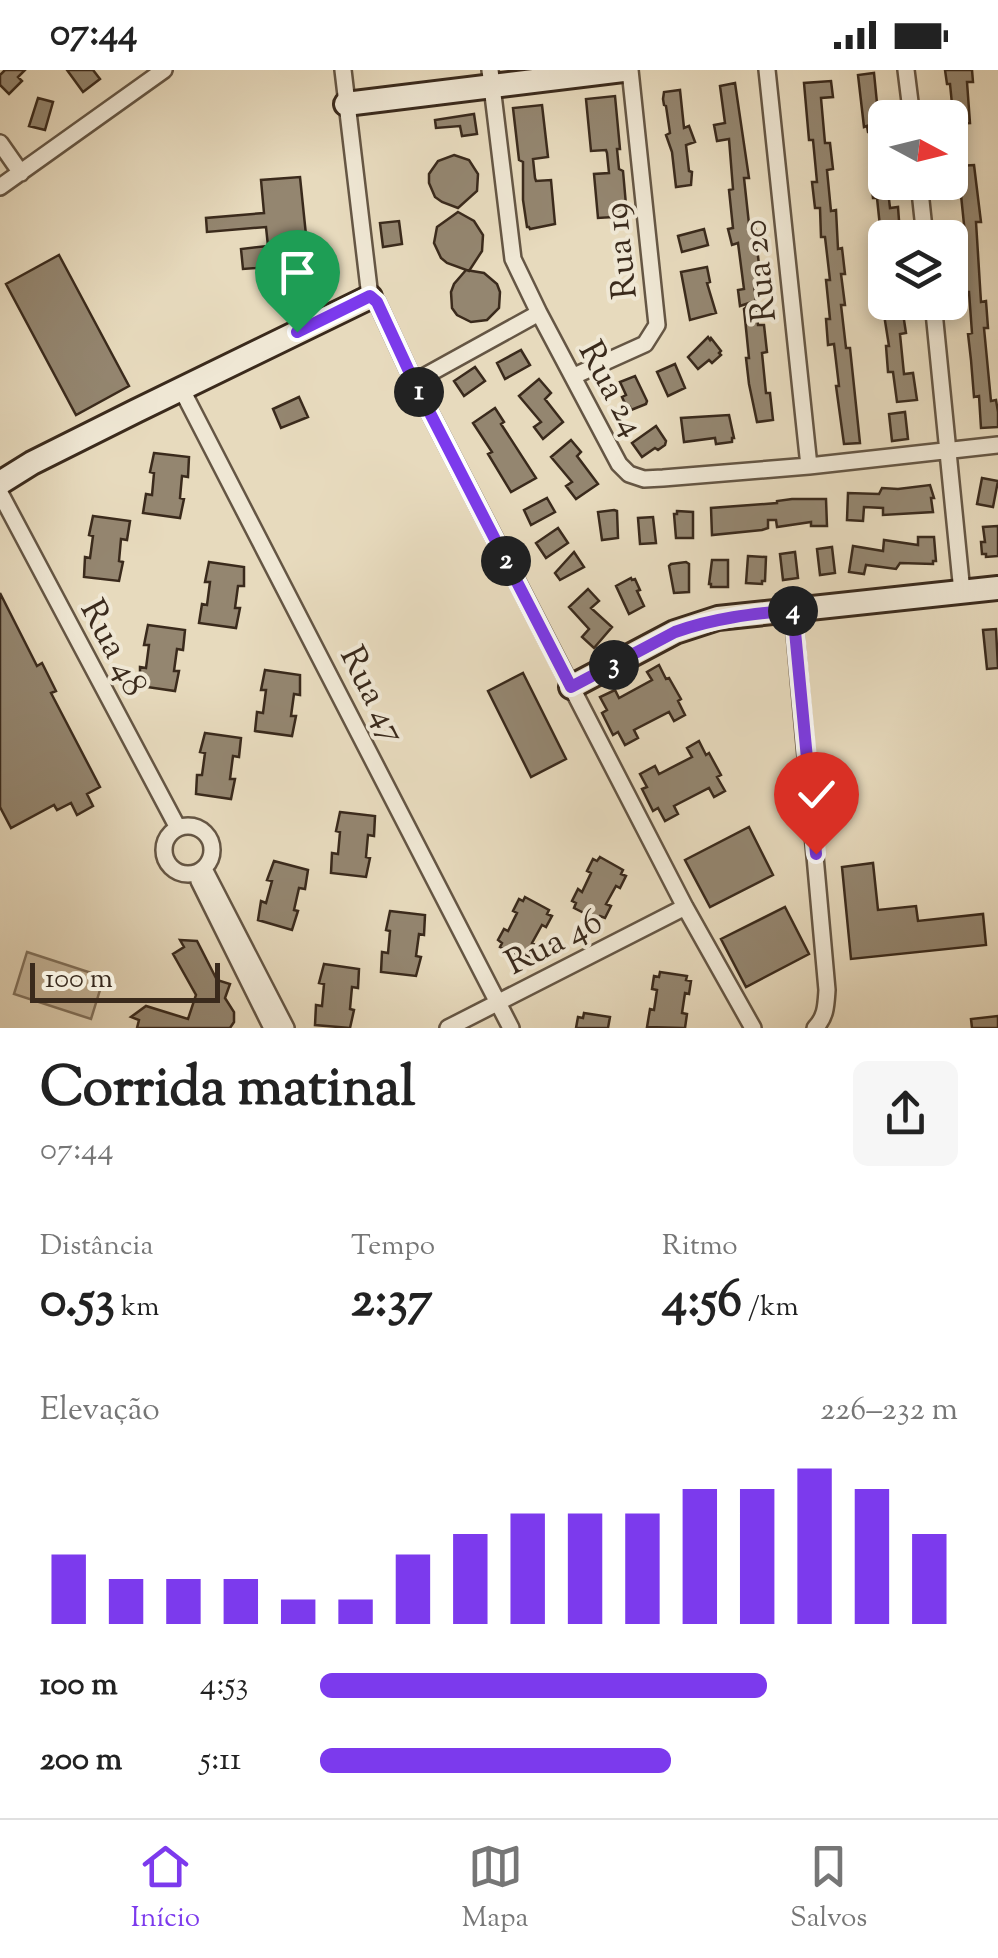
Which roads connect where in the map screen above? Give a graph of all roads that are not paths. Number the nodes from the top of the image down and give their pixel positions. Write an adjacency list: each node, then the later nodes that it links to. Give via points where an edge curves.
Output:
1 (164, 70): 6 (street)
2 (343, 70): 9 (street)
3 (626, 70): 7 (street); 16 (street, Rua 19, via 656,325 645,344)
4 (767, 70): 21 (street, Rua 20)
5 (906, 70): 8 (street)
6 (137, 77): 11 (street)
7 (490, 78): 9 (street); 14 (street, Rua 24, via 509,246)
8 (910, 100)
9 (346, 104): 13 (street)
10 (0, 143): 11 (street)
11 (21, 173): 12 (street)
12 (0, 187)
13 (370, 296): 17 (street); 18 (street)
14 (539, 313): 16 (street, Rua 24); 17 (street)
15 (935, 320): 20 (street)
16 (574, 376): 21 (street, Rua 24, via 629,474 644,479)
17 (414, 382): 27 (street)
18 (182, 390): 22 (street); 32 (street, Rua 47)
19 (998, 445): 20 (street, Rua 24)
20 (948, 451): 21 (street, Rua 24); 25 (street)
21 (809, 466)
22 (0, 483)
23 (0, 493): 28 (street, Rua 48)
24 (998, 588): 25 (street)
25 (962, 592): 26 (street)
26 (793, 610): 27 (street, via 689,627); 38 (street, via 827,990)
27 (571, 687): 30 (street)
28 (178, 828): 29 (street, via 164,846 167,862 179,872); 29 (street, via 198,827 208,836 213,849)
29 (199, 871): 31 (street)
30 (685, 907): 32 (street, Rua 46); 37 (street)
31 (250, 970): 33 (street); 34 (street)
32 (498, 1002): 35 (street, Rua 46); 36 (street, Rua 47)
33 (272, 1028)
34 (286, 1028)
35 (448, 1028)
36 (511, 1028)
37 (753, 1028)
38 (815, 1028)

